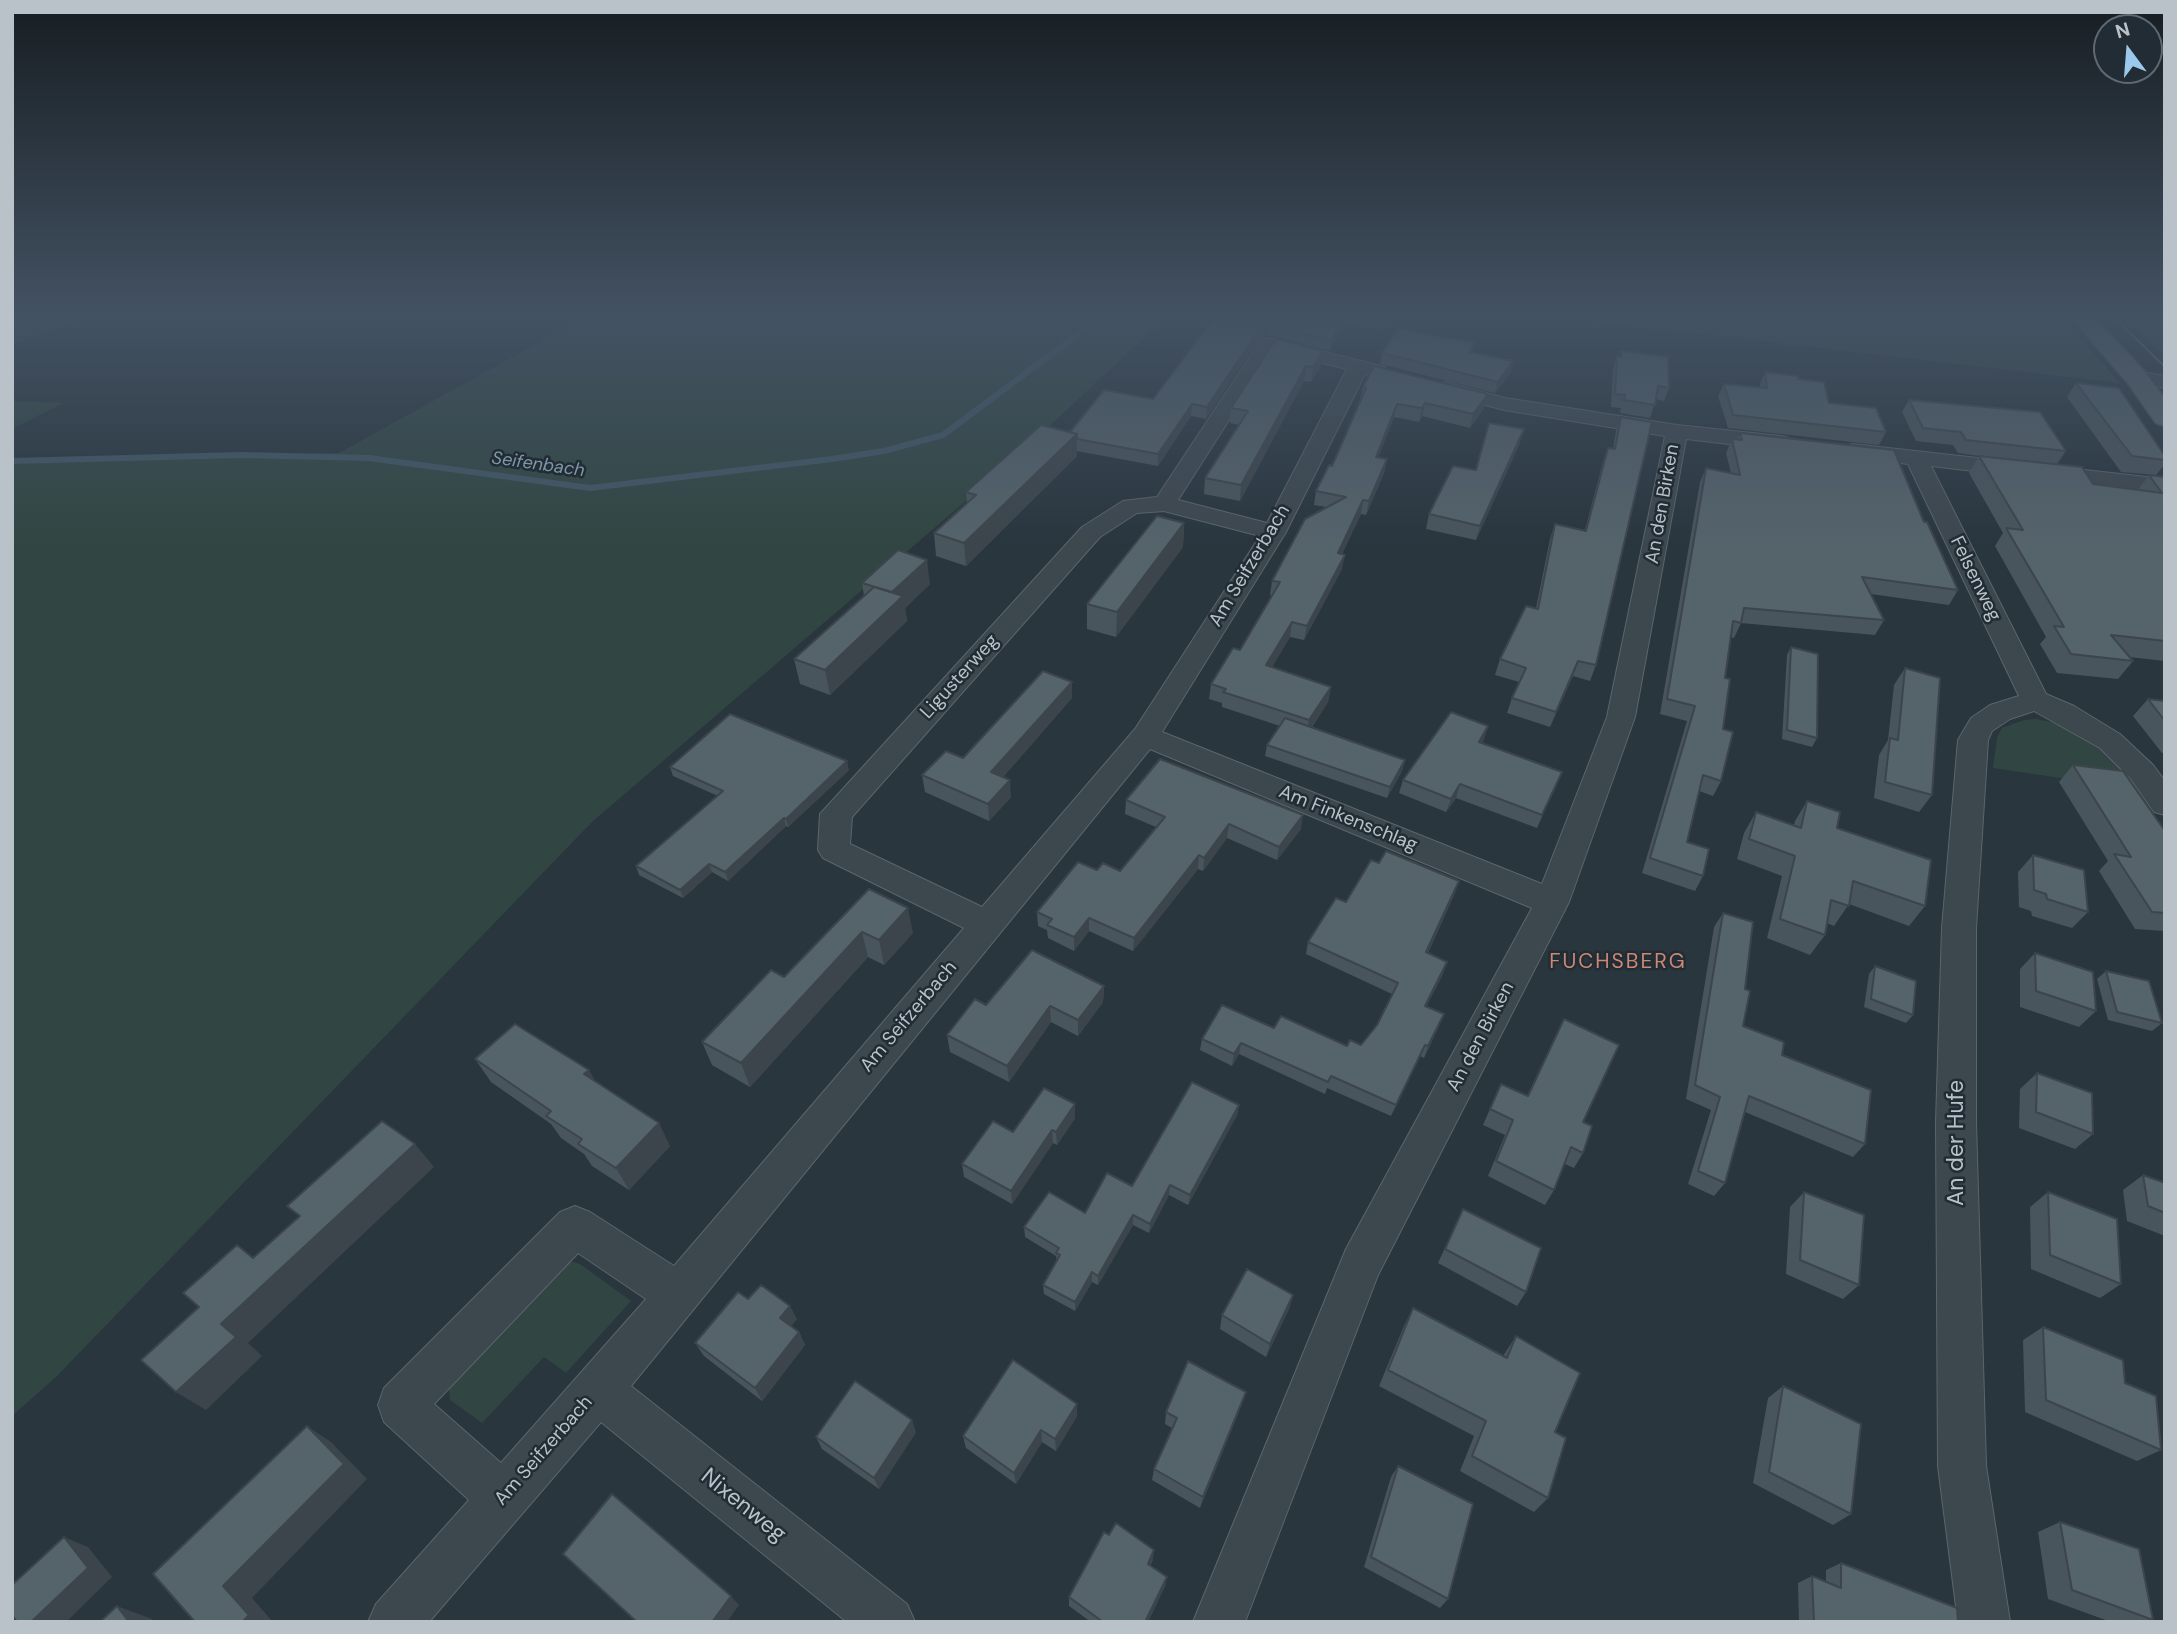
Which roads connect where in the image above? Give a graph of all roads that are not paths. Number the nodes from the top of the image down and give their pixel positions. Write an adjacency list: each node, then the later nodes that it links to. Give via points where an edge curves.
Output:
1 (1236, 393): 11 (street)
2 (1345, 393): 12 (street, Am Seifzerbach)
3 (1463, 393): 6 (street)
4 (2147, 393): 5 (main road)
5 (2165, 418)
6 (1677, 431): 7 (street); 16 (street, An den Birken, via 1621,717)
7 (1796, 444)
8 (1836, 449): 9 (street)
9 (1916, 458): 10 (street); 13 (street, Felsenweg)
10 (2165, 486)
11 (1164, 504): 12 (street, Ligusterweg); 17 (street, Ligusterweg, via 1131,506 1091,532 836,814 834,850)
12 (1274, 532): 14 (street, Am Seifzerbach)
13 (2035, 701): 15 (street, via 2110,741 2142,772); 24 (street, An der Hufe, via 2000,712 1981,725 1973,740 1959,928 1956,1122 1962,1466)
14 (1145, 736): 16 (street, Am Finkenschlag); 17 (street, Am Seifzerbach)
15 (2165, 804)
16 (1552, 902): 23 (street, An den Birken, via 1361,1264)
17 (987, 924): 18 (street, Am Seifzerbach)
18 (678, 1295): 19 (street, Am Seifzerbach); 20 (street, via 575,1226 401,1405)
19 (598, 1390): 20 (street, Am Seifzerbach); 22 (street, Nixenweg)
20 (503, 1498): 21 (street, Am Seifzerbach)
21 (394, 1622)
22 (889, 1622)
23 (1219, 1622)
24 (1984, 1622)

